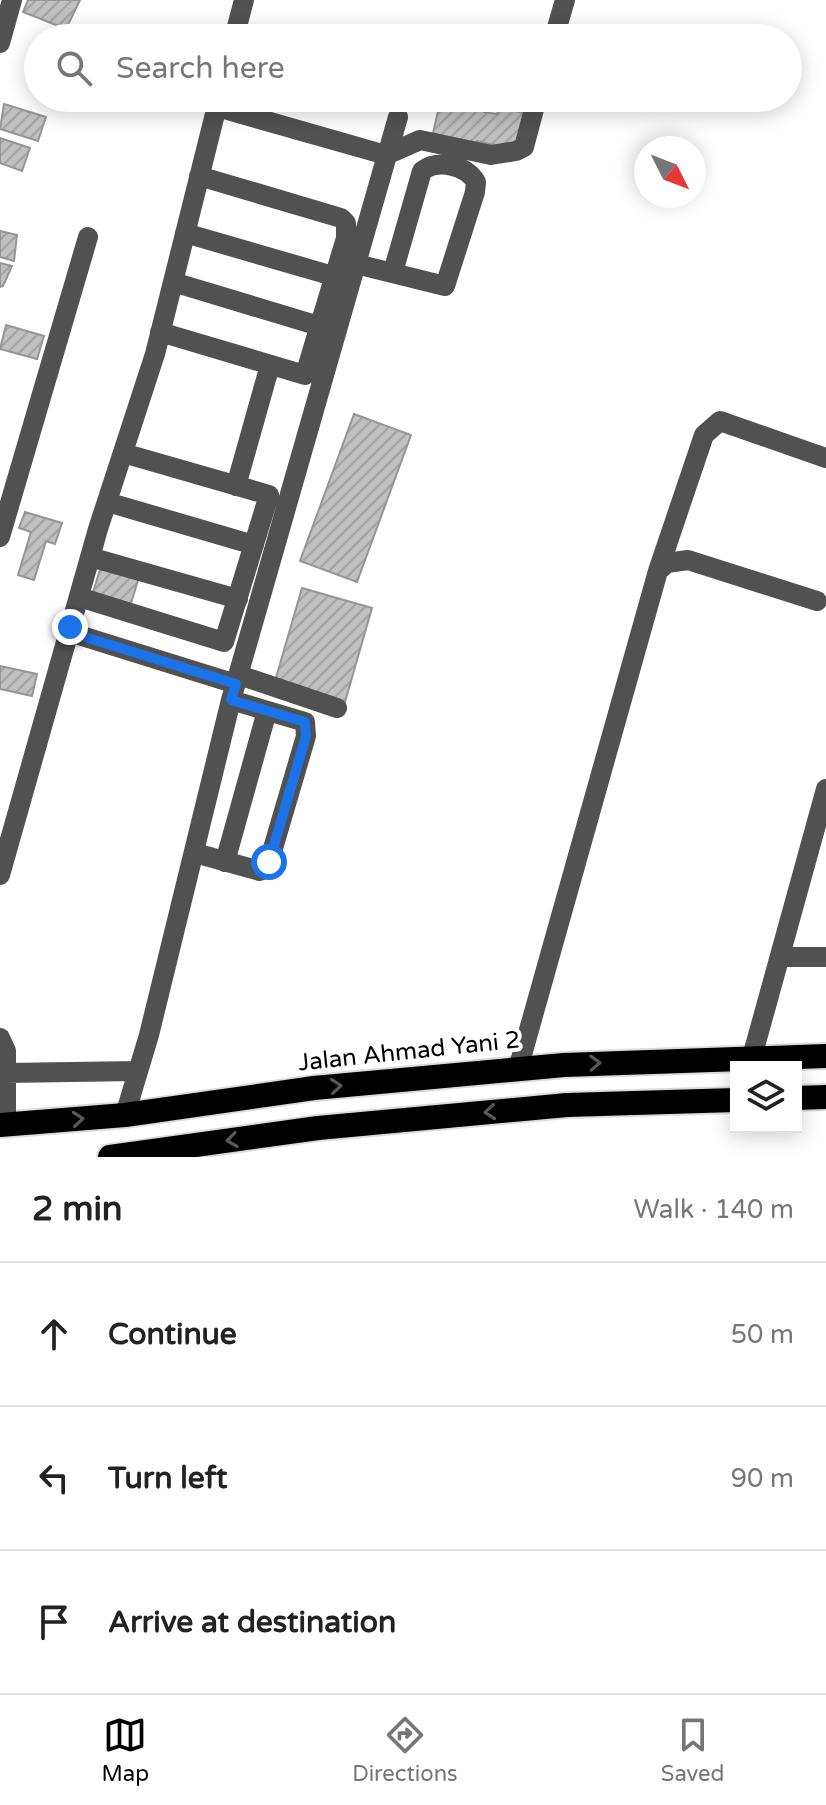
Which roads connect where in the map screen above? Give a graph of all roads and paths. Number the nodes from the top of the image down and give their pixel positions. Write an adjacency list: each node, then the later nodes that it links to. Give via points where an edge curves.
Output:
1 (12, 0): 6 (street)
2 (244, 0): 4 (street)
3 (565, 0): 5 (street)
4 (238, 24)
5 (558, 24)
6 (0, 43)
7 (215, 112): 12 (street)
8 (250, 112): 11 (street)
9 (534, 112): 11 (street, via 526,143 516,151 491,155 420,140)
10 (398, 117): 11 (street)
11 (386, 155): 15 (street)
12 (199, 176): 13 (street); 17 (street, via 341,218 348,229)
13 (185, 233): 17 (street); 18 (street)
14 (88, 237): 26 (street)
15 (356, 264): 16 (street); 34 (street)
16 (393, 272): 16 (street, via 445,286 475,192 476,182 466,170 437,164 422,171)
17 (333, 276): 19 (street)
18 (173, 282): 19 (street); 20 (street)
19 (319, 326): 21 (street, via 305,375)
20 (160, 332): 21 (street); 22 (street)
21 (270, 365): 24 (street)
22 (123, 453): 24 (street); 25 (street)
23 (826, 458): 29 (street, via 720,421 712,426 704,435)
24 (236, 486): 27 (street, via 269,495)
25 (107, 502): 27 (street); 28 (street)
26 (0, 537)
27 (254, 545): 31 (street)
28 (90, 557): 30 (street); 31 (street)
29 (658, 571): 32 (street, via 667,563 688,560); 46 (street)
30 (79, 597): 31 (street, via 224,642); 33 (street)
31 (238, 599)
32 (817, 601)
33 (69, 632): 34 (street); 40 (street)
34 (235, 687): 35 (street); 36 (street); 38 (street)
35 (337, 708)
36 (267, 711): 39 (street); 39 (street, via 305,722 306,736 269,862 260,871)
37 (826, 789): 41 (street)
38 (195, 853): 39 (street); 47 (street)
39 (225, 862)
40 (0, 875)
41 (780, 957): 42 (street); 45 (street)
42 (826, 957)
43 (0, 1038): 48 (street, via 6,1051)
44 (826, 1056): 45 (highway, Jalan Ahmad Yani 2)
45 (752, 1057): 46 (highway, Jalan Ahmad Yani 2, one-way to 45)
46 (518, 1069): 52 (highway, Jalan Ahmad Yani 2, one-way to 46, via 314,1088)
47 (138, 1071): 48 (street); 52 (street)
48 (5, 1073): 53 (street)
49 (826, 1097): 50 (highway)
50 (802, 1098)
51 (730, 1100): 54 (highway, one-way to 54, via 551,1107 318,1128)
52 (125, 1115): 53 (highway, Jalan Ahmad Yani 2, one-way to 52)
53 (3, 1125)
54 (110, 1157)

